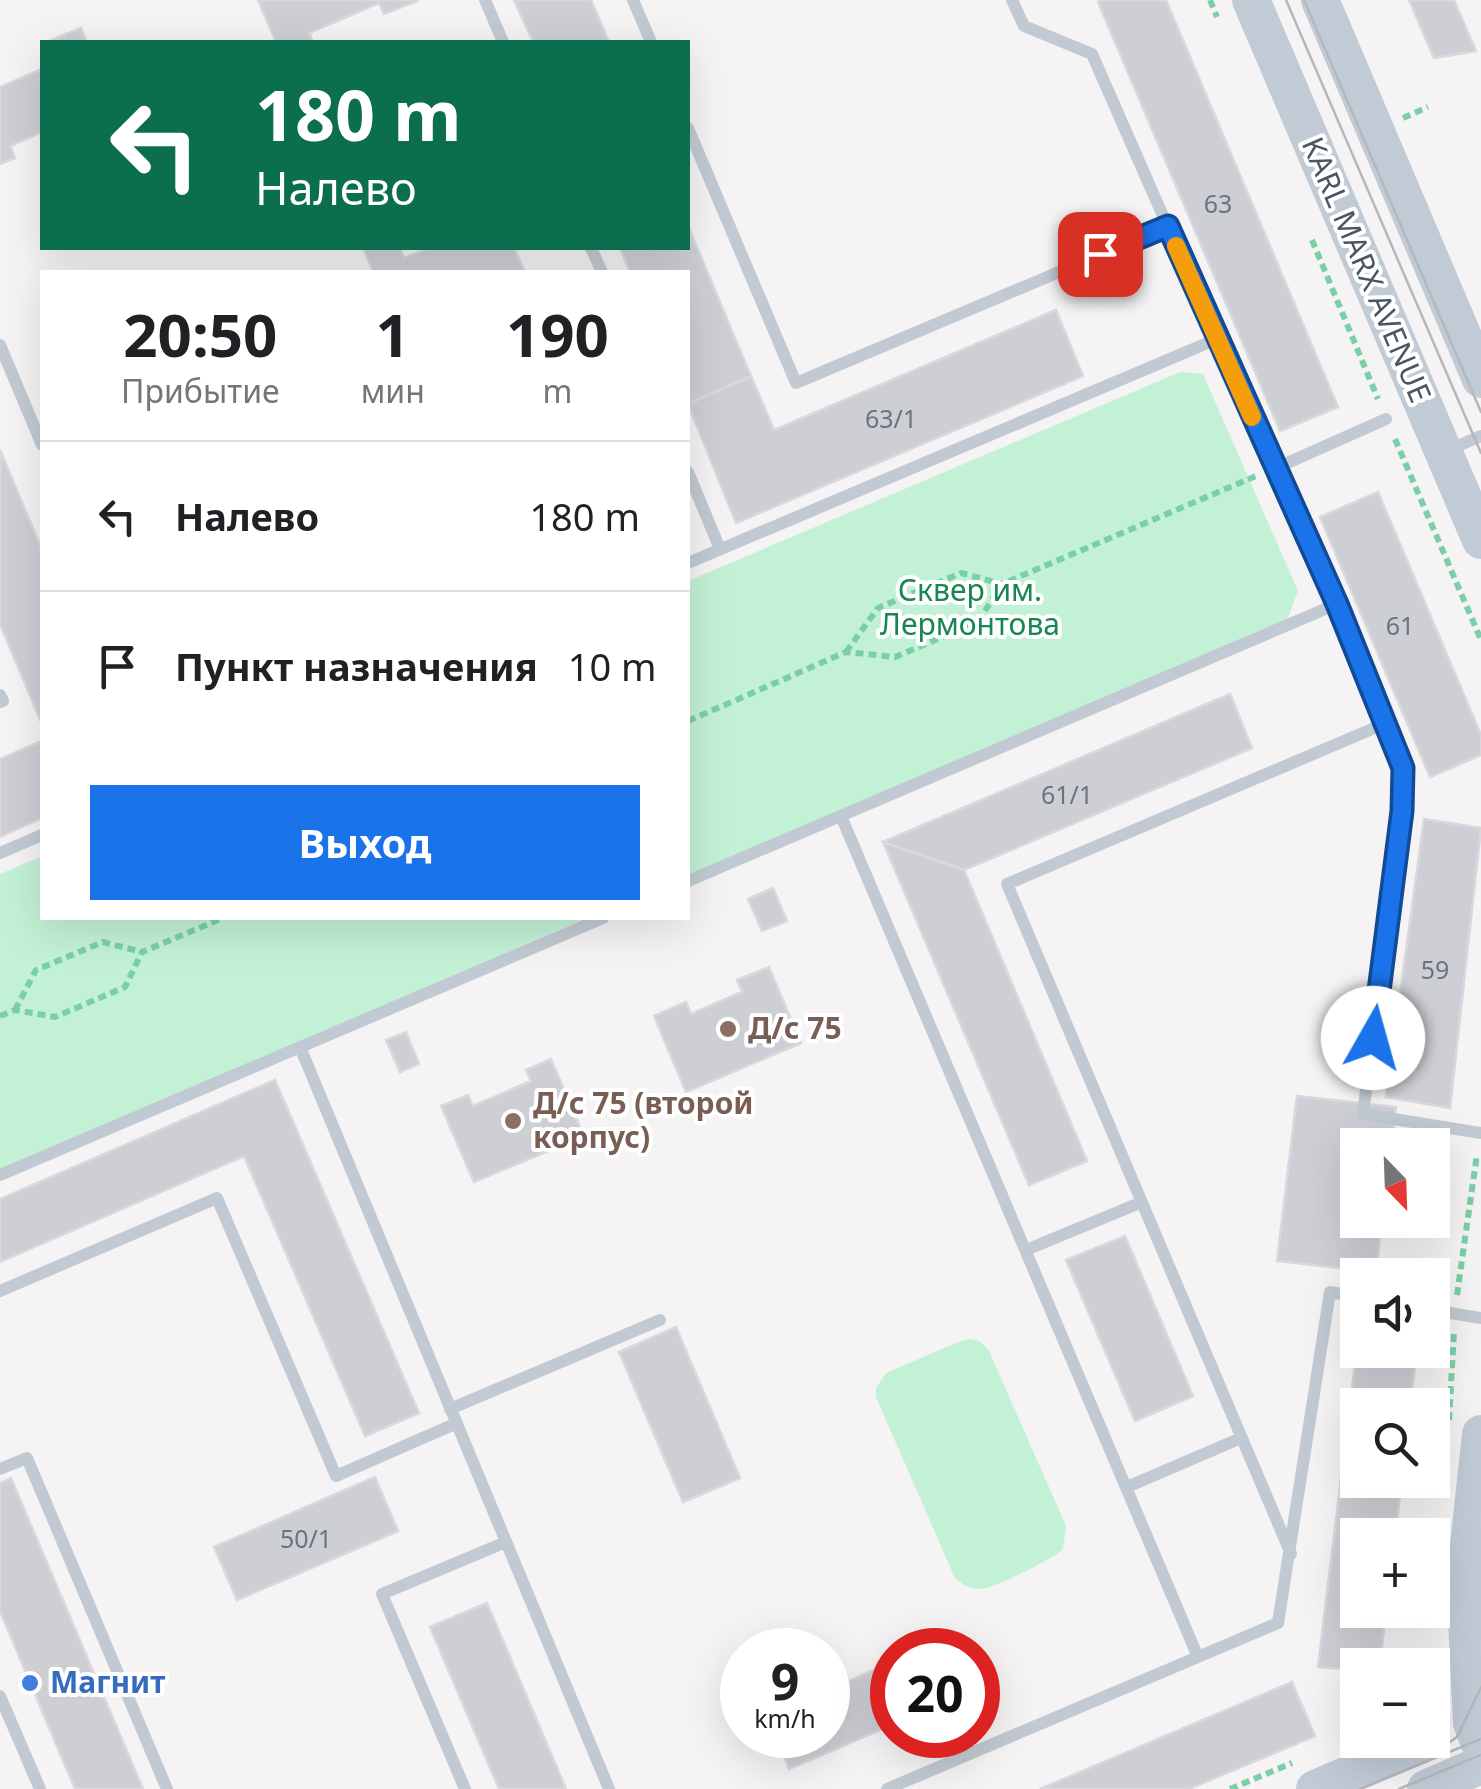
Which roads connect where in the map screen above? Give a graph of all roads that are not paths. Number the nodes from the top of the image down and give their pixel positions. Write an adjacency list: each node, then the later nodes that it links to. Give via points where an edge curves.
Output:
1 (485, 0): 6 (lane)
2 (633, 0): 7 (lane)
3 (1012, 0): 9 (lane, via 1024,26 1092,54)
4 (1251, 0): 16 (main road, KARL MARX AVENUE)
5 (1320, 0): 12 (main road, KARL MARX AVENUE, via 1465,329)
6 (502, 40)
7 (650, 40)
8 (690, 133): 9 (lane, via 796,383)
9 (1168, 226): 10 (lane)
10 (1217, 339): 17 (lane); 20 (lane)
11 (0, 345): 15 (lane)
12 (1481, 380)
13 (1386, 420): 17 (lane)
14 (1481, 436): 16 (lane)
15 (40, 440)
16 (1444, 452): 19 (main road, KARL MARX AVENUE)
17 (1276, 468): 22 (lane)
18 (690, 477): 20 (lane)
19 (1481, 540)
20 (720, 549): 21 (lane)
21 (690, 562)
22 (1337, 604): 23 (lane); 24 (lane)
23 (1384, 724): 30 (lane, via 1403,768 1402,811 1363,1114); 32 (lane, via 1008,884)
24 (841, 816): 27 (lane); 33 (lane)
25 (40, 837): 26 (lane)
26 (0, 854)
27 (690, 881)
28 (599, 920): 29 (lane)
29 (300, 1047): 31 (lane); 39 (lane)
30 (1480, 1133)
31 (0, 1175)
32 (1142, 1202): 33 (lane); 42 (lane)
33 (1026, 1250): 44 (lane)
34 (0, 1290): 40 (lane, via 217,1198 336,1476)
35 (1340, 1294): 46 (lane, via 1330,1292)
36 (1450, 1313): 37 (lane)
37 (1481, 1318)
38 (660, 1320): 39 (lane)
39 (450, 1410): 40 (lane)
40 (457, 1424): 45 (lane)
41 (1464, 1432): 49 (main road, via 1466,1599)
42 (1242, 1438): 44 (lane); 46 (lane)
43 (0, 1469): 55 (lane, via 27,1458)
44 (1127, 1487): 47 (lane)
45 (506, 1542): 56 (lane, via 382,1594); 57 (lane)
46 (1290, 1554): 47 (lane, via 1278,1624)
47 (1198, 1658): 54 (lane)
48 (0, 1696): 53 (lane)
49 (1478, 1729): 50 (main road)
50 (1450, 1736)
51 (1389, 1758): 58 (main road)
52 (1481, 1765): 59 (main road)
53 (36, 1788)
54 (891, 1788)
55 (167, 1789)
56 (465, 1789)
57 (609, 1789)
58 (1314, 1789)
59 (1426, 1789)

